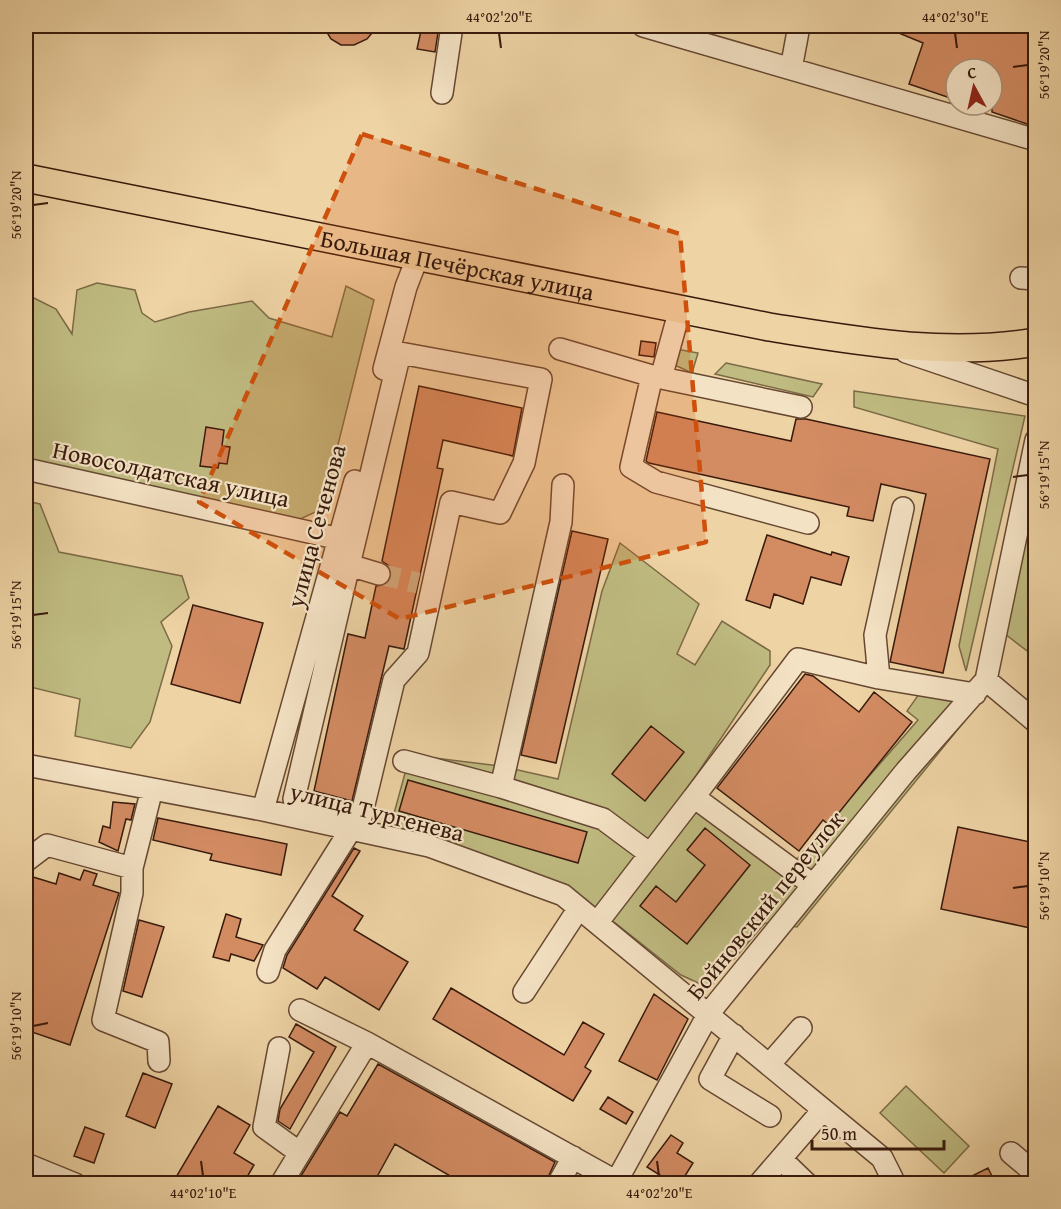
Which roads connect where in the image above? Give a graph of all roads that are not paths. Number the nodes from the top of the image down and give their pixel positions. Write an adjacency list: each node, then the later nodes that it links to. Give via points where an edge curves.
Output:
1 (452, 26): 5 (street, via 454,61)
2 (643, 26): 4 (street)
3 (799, 26): 4 (street)
4 (791, 69): 6 (street)
5 (442, 93)
6 (1035, 140)
7 (26, 178): 8 (main road, Большая Печёрская улица)
8 (418, 256): 9 (main road, Большая Печёрская улица); 21 (street, улица Сеченова, via 406,287)
9 (680, 309): 11 (main road, Большая Печёрская улица); 13 (street)
10 (1035, 342): 11 (main road, Большая Печёрская улица, via 944,350)
11 (888, 346): 14 (street, Большая Печёрская улица)
12 (560, 349): 13 (street)
13 (657, 377): 15 (street); 20 (street, via 631,467 656,482)
14 (1035, 396)
15 (801, 407)
16 (1035, 440): 25 (street)
17 (26, 469): 21 (street, Новосолдатская улица)
18 (563, 485): 29 (street, via 561,522)
19 (903, 508): 24 (street, via 875,635)
20 (808, 522)
21 (340, 539): 32 (street, улица Сеченова)
22 (349, 565): 23 (street); 33 (street, via 294,799); 33 (street, via 400,353 541,379 524,463 500,513 451,502 426,585 418,653 394,680)
23 (379, 574)
24 (879, 678): 25 (street); 31 (street, via 798,659)
25 (981, 687): 26 (street); 37 (street, Бойновский переулок)
26 (1035, 722)
27 (404, 761): 29 (street)
28 (26, 765): 30 (street, улица Тургенева)
29 (501, 787): 34 (street, via 603,819)
30 (152, 789): 32 (street, улица Тургенева); 36 (street)
31 (694, 797): 34 (street); 37 (street)
32 (263, 810): 33 (street, улица Тургенева)
33 (356, 823): 38 (street, улица Тургенева, via 563,895); 40 (street, via 275,950)
34 (650, 855): 39 (street)
35 (26, 861): 36 (street, via 47,846)
36 (132, 868): 48 (street, via 132,893 104,1020 158,1042)
37 (813, 885): 43 (street, Бойновский переулок)
38 (579, 908): 39 (street, улица Тургенева); 41 (street)
39 (597, 923): 43 (street, улица Тургенева)
40 (268, 972)
41 (524, 992)
42 (300, 1010): 46 (street)
43 (709, 1013): 45 (street, улица Тургенева); 58 (street, Бойновский переулок)
44 (801, 1028): 49 (street)
45 (734, 1035): 49 (street, улица Тургенева); 51 (street, via 710,1079)
46 (367, 1043): 52 (street); 54 (street)
47 (279, 1048): 52 (street, via 264,1127)
48 (159, 1061)
49 (769, 1065): 50 (street, улица Тургенева)
50 (822, 1111): 55 (street); 64 (street, улица Тургенева, via 882,1158)
51 (770, 1116)
52 (300, 1153): 60 (street)
53 (1011, 1153): 57 (street)
54 (573, 1157): 58 (street); 61 (street)
55 (781, 1159): 62 (street); 63 (street)
56 (26, 1164): 59 (street)
57 (1035, 1174)
58 (616, 1183)
59 (75, 1184)
60 (281, 1184)
61 (558, 1184)
62 (759, 1184)
63 (807, 1184)
64 (895, 1184)

